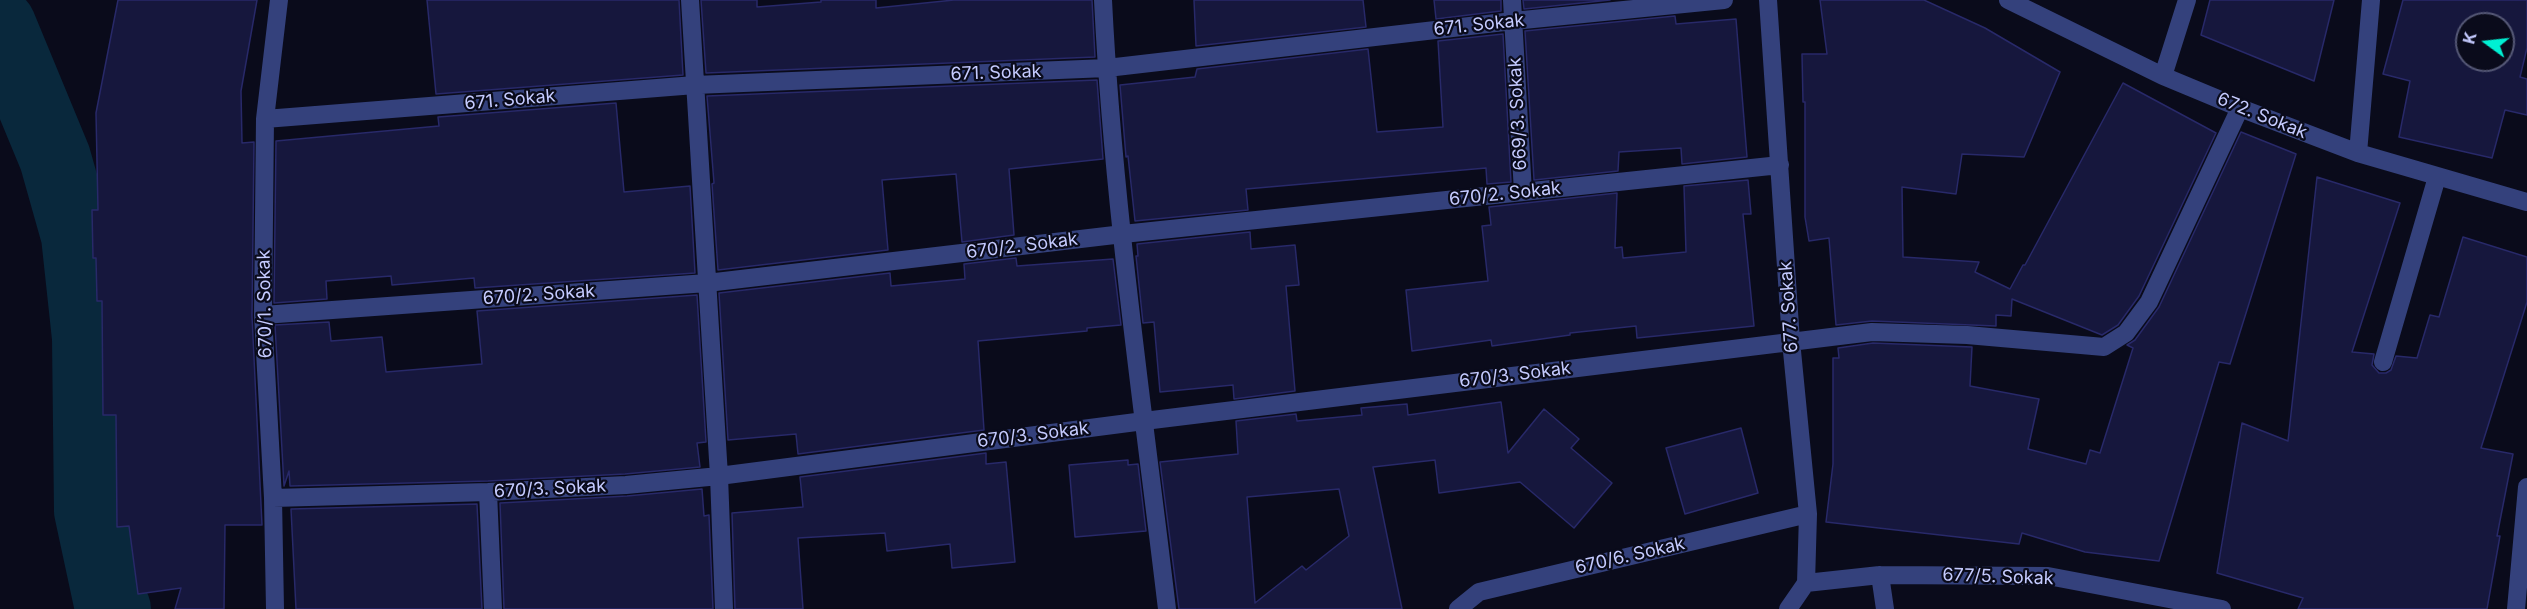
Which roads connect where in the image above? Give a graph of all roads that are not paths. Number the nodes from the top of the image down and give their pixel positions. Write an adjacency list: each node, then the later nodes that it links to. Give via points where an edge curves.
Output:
1 (279, 0): 15 (street, 670/1. Sokak)
2 (690, 0): 13 (street)
3 (1103, 0): 11 (street)
4 (1512, 0): 10 (street, 669/3. Sokak)
5 (1724, 0): 10 (street, 671. Sokak)
6 (1768, 0): 17 (street, 677. Sokak)
7 (2008, 0): 12 (street, 672. Sokak)
8 (2187, 0): 12 (street)
9 (2371, 0): 16 (street)
10 (1513, 21): 11 (street, 671. Sokak); 19 (street, 669/3. Sokak)
11 (1107, 68): 13 (street, 671. Sokak); 21 (street)
12 (2163, 75): 14 (street, 672. Sokak)
13 (695, 85): 15 (street, 671. Sokak); 22 (street)
14 (2240, 108): 16 (street, 672. Sokak); 24 (street, 670/3. Sokak, via 2149,303 2126,333 2104,347 1967,335 1872,332)
15 (265, 119): 23 (street, 670/1. Sokak)
16 (2358, 153): 18 (street, 672. Sokak)
17 (1780, 165): 19 (street, 670/2. Sokak); 24 (street, 677. Sokak)
18 (2437, 177): 20 (street, 672. Sokak); 25 (street)
19 (1523, 192): 21 (street, 670/2. Sokak)
20 (2527, 202)
21 (1123, 234): 22 (street, 670/2. Sokak); 26 (street)
22 (707, 283): 23 (street, 670/2. Sokak); 27 (street)
23 (263, 315): 30 (street, 670/1. Sokak)
24 (1791, 341): 26 (street, 670/3. Sokak); 31 (street, 677. Sokak)
25 (2383, 362)
26 (1144, 421): 27 (street, 670/3. Sokak); 37 (street)
27 (719, 476): 29 (street, 670/3. Sokak); 36 (street)
28 (2527, 487): 42 (street)
29 (488, 492): 30 (street, 670/3. Sokak); 35 (street)
30 (273, 498): 34 (street, 670/1. Sokak)
31 (1808, 514): 33 (street, 677. Sokak); 38 (street, 670/6. Sokak, via 1479,592)
32 (1880, 575): 33 (street, 677/5. Sokak); 40 (street); 41 (street, 677/5. Sokak, via 2048,576)
33 (1806, 583): 39 (street)
34 (275, 609)
35 (493, 609)
36 (724, 609)
37 (1167, 609)
38 (1458, 609)
39 (1788, 609)
40 (1885, 609)
41 (2222, 609)
42 (2516, 609)

